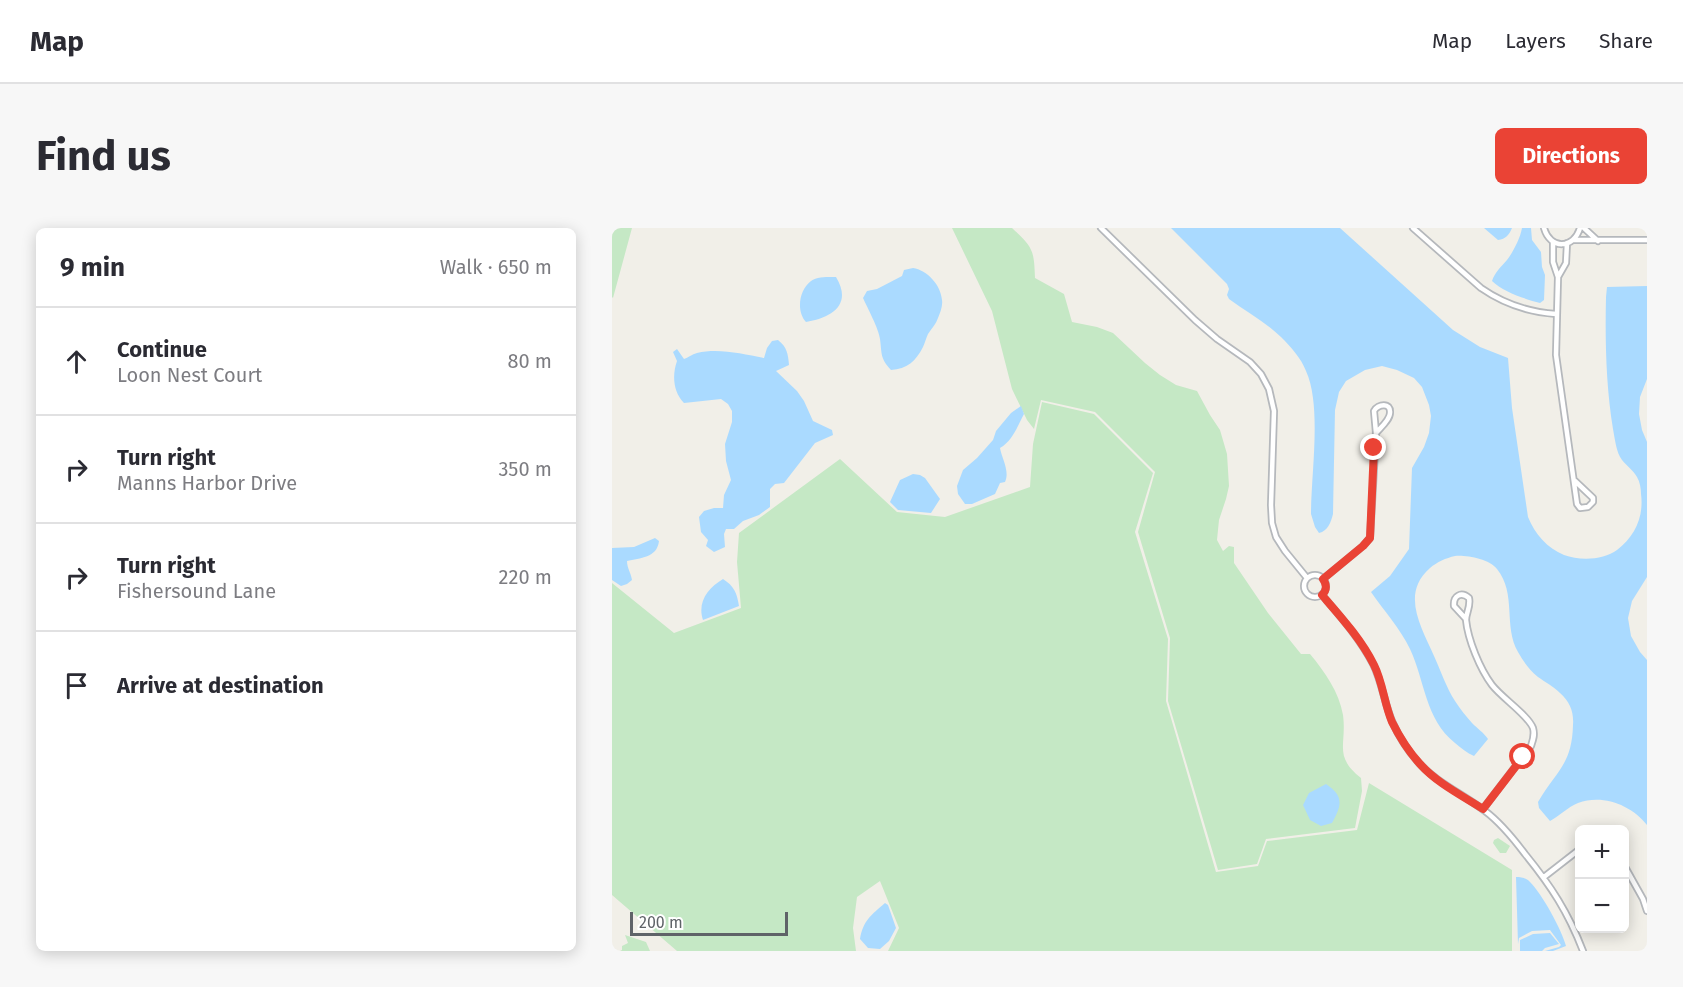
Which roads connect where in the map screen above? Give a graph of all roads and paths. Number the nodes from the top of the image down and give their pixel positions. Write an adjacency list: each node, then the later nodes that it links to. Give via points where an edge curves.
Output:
1 (1101, 228): 16 (street, via 1195,320 1261,374 1274,411 1272,523 1276,537)
2 (1413, 228): 13 (street, via 1492,296 1518,308)
3 (1544, 228): 8 (street)
4 (1582, 228): 5 (street); 7 (street)
5 (1573, 240): 7 (street); 9 (street)
6 (1647, 240): 7 (street)
7 (1598, 241)
8 (1552, 242): 9 (street); 10 (street)
9 (1567, 243): 11 (street)
10 (1554, 264): 11 (street); 12 (street)
11 (1565, 265): 12 (street)
12 (1558, 278): 13 (street)
13 (1556, 314): 15 (street, via 1556,355)
14 (1376, 434): 14 (street, via 1390,416 1383,404 1374,411); 17 (street, via 1370,538)
15 (1575, 481): 15 (street, via 1577,504 1580,508 1588,507 1593,498)
16 (1307, 578): 17 (street, via 1317,575); 18 (street, via 1303,585 1307,595)
17 (1323, 579): 18 (street, via 1326,589)
18 (1322, 595): 20 (street, via 1374,666 1392,720 1419,763 1436,779)
19 (1466, 620): 19 (street, via 1470,602 1462,594 1455,598 1454,606); 20 (street, via 1486,675 1500,695 1527,718 1534,737)
20 (1483, 809): 23 (street)
21 (1575, 853): 23 (street)
22 (1629, 874): 24 (street)
23 (1544, 877): 25 (street, via 1574,927)
24 (1647, 910)
25 (1582, 951)

